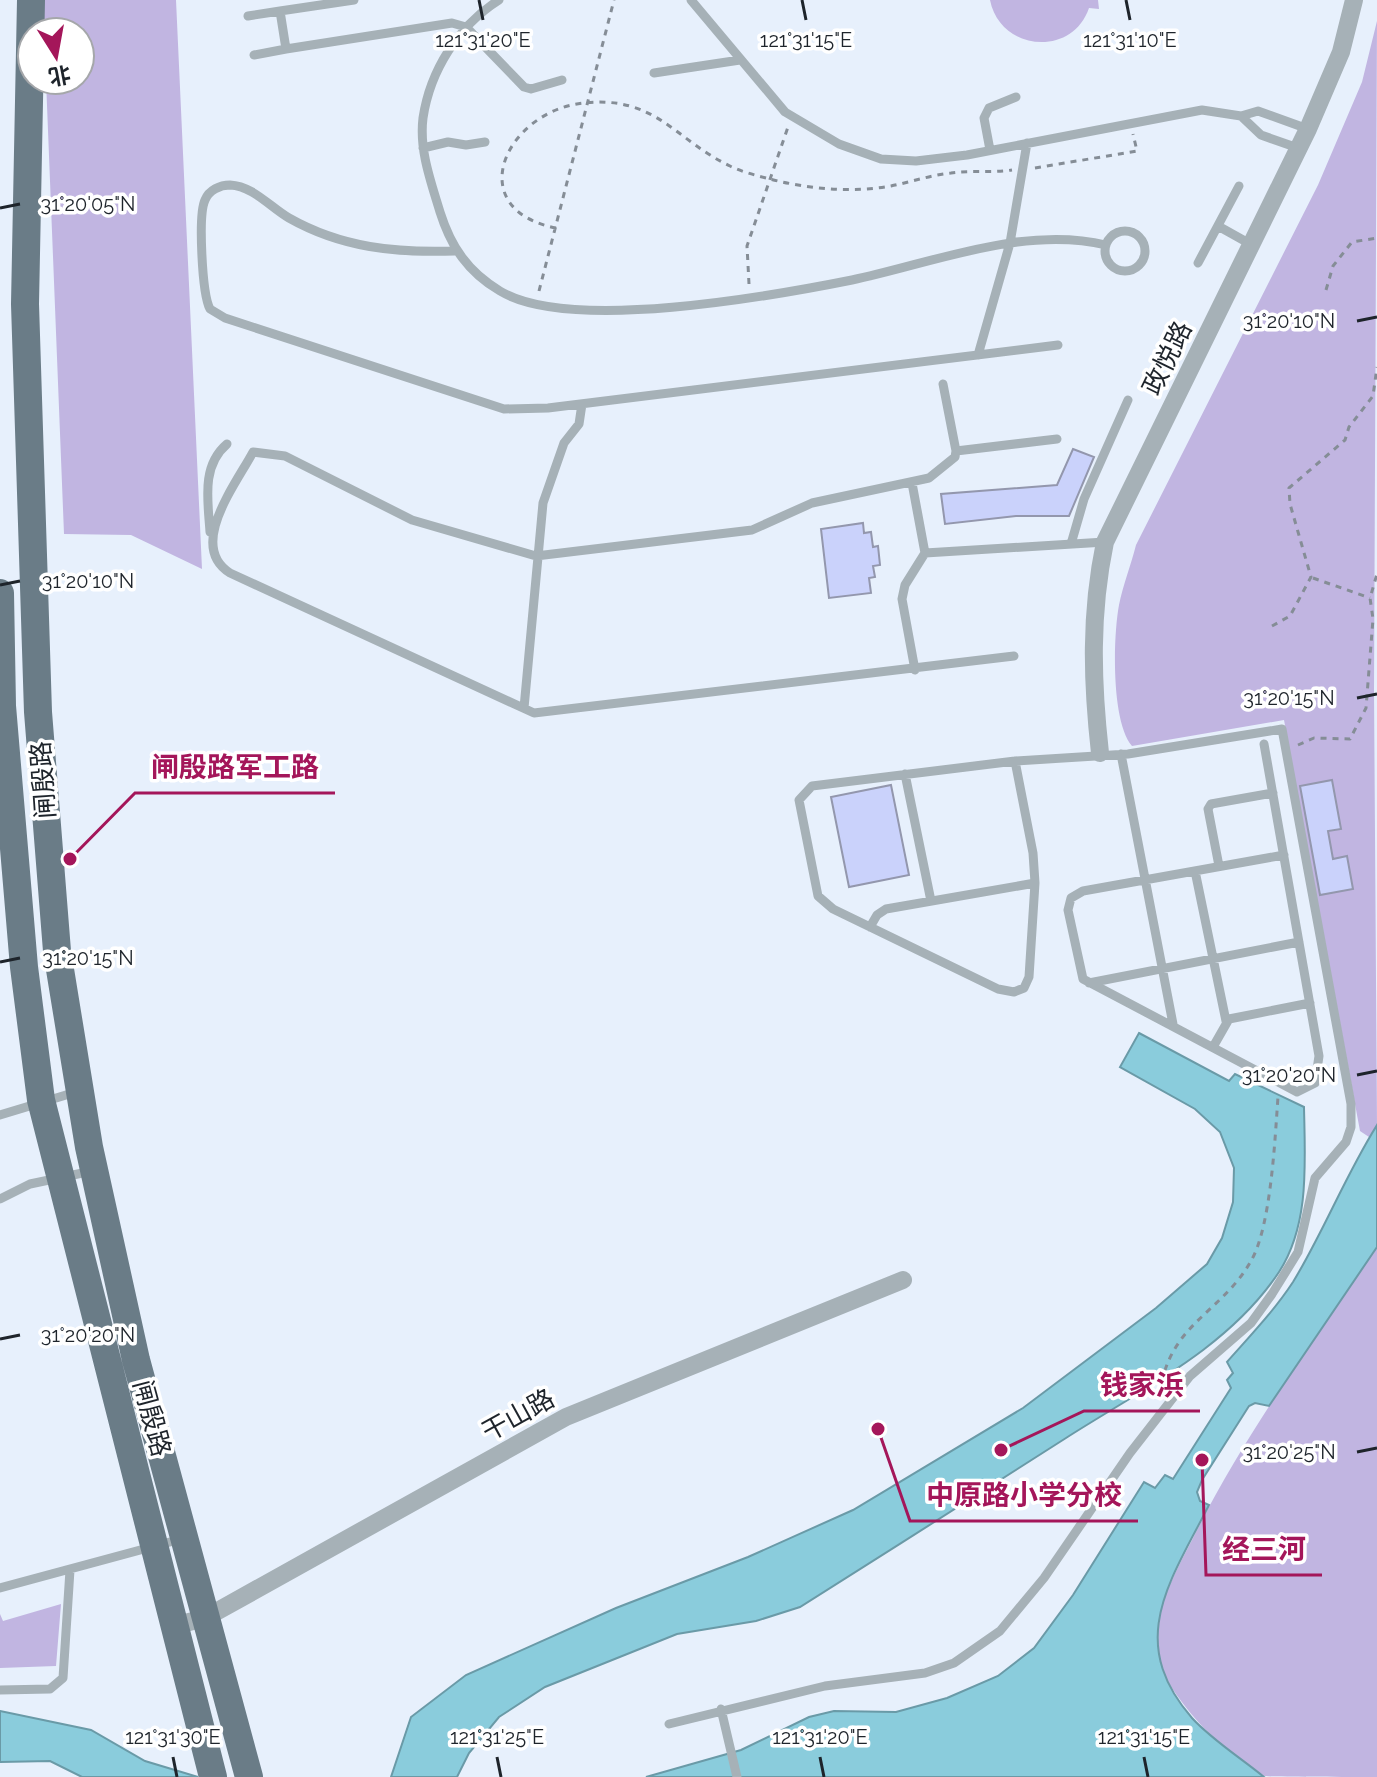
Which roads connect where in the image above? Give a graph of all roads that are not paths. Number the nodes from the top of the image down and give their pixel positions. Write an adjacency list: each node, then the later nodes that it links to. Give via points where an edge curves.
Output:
1 (31, 0): 69 (main road, 闸殷路, via 25,304 38,712 56,936)
2 (354, 0): 6 (lane)
3 (499, 0): 8 (lane)
4 (691, 0): 11 (lane)
5 (1354, 0): 16 (street, 政悦路, via 1341,52)
6 (280, 11): 7 (lane); 9 (lane)
7 (248, 16)
8 (466, 27): 9 (lane, via 452,23); 13 (lane, via 524,87); 19 (lane, via 442,60 426,103)
9 (286, 49): 10 (lane)
10 (254, 55)
11 (740, 60): 12 (lane); 21 (lane, via 792,116 839,144 881,159 916,161)
12 (654, 73)
13 (562, 80)
14 (1016, 97): 21 (lane, via 989,108 984,118)
15 (1241, 116): 16 (lane, via 1258,111); 18 (lane, via 1202,110); 20 (lane, via 1261,135)
16 (1308, 129): 20 (street, 政悦路)
17 (485, 142): 19 (lane)
18 (1027, 143): 21 (lane); 24 (lane)
19 (423, 148): 27 (lane)
20 (1298, 148): 26 (street, 政悦路)
21 (990, 150)
22 (1239, 186): 23 (lane)
23 (1218, 226): 26 (lane); 28 (lane)
24 (1010, 243): 25 (lane, via 1059,238); 27 (lane, via 851,280 751,296 567,309 502,293); 30 (lane)
25 (1106, 245): 25 (lane, via 1106,257 1120,270 1135,269 1143,261 1145,245 1133,232 1121,231)
26 (1252, 245): 38 (street, 政悦路)
27 (455, 251): 33 (lane, via 368,249 289,218 241,187 219,186 202,209 206,301 225,318 504,409)
28 (1198, 263)
29 (1058, 345): 30 (lane)
30 (978, 355): 33 (lane)
31 (943, 384): 36 (lane)
32 (1128, 400): 39 (lane, via 1084,499)
33 (582, 404): 42 (lane, via 579,424 564,443 548,485)
34 (1057, 439): 36 (lane)
35 (227, 444): 40 (lane, via 209,473)
36 (956, 451): 37 (lane, via 939,473)
37 (912, 483): 41 (lane); 42 (lane, via 812,503 752,530)
38 (1105, 542): 39 (lane); 48 (street, 政悦路, via 1094,595 1092,655)
39 (1071, 544): 41 (lane)
40 (211, 547): 42 (lane, via 215,525 253,452 285,456 412,520); 46 (lane, via 218,566 230,573)
41 (925, 553): 45 (lane, via 902,599)
42 (536, 556): 46 (lane)
43 (0, 593): 50 (main road, 闸殷路)
44 (1014, 656): 45 (lane)
45 (915, 670): 46 (lane, via 541,714)
46 (524, 708)
47 (1264, 744): 53 (lane)
48 (1100, 753): 49 (lane); 51 (lane)
49 (1121, 754): 57 (lane); 83 (lane, via 1282,729 1351,1104 1346,1142 1315,1178 1298,1252 1272,1294 1251,1323 1201,1363 1000,1631 954,1663 925,1673 825,1686)
50 (3, 759): 70 (main road, 闸殷路)
51 (1015, 761): 52 (lane); 58 (lane)
52 (905, 774): 59 (lane); 60 (lane, via 812,786 799,800 818,896)
53 (1273, 793): 54 (lane); 55 (lane, via 1211,804)
54 (1284, 855): 55 (lane); 61 (lane)
55 (1219, 866): 56 (lane)
56 (1195, 871): 57 (lane); 62 (lane)
57 (1147, 879): 63 (lane); 64 (lane, via 1071,898 1068,910 1083,979)
58 (1035, 883): 59 (lane); 60 (lane, via 1029,977 1024,988 1014,992)
59 (931, 901): 60 (lane, via 886,909)
60 (870, 927)
61 (1299, 942): 62 (lane); 65 (lane)
62 (1213, 958): 63 (lane); 66 (lane)
63 (1162, 967): 64 (lane); 67 (lane)
64 (1089, 983): 67 (lane)
65 (1310, 1003): 66 (lane); 68 (lane, via 1319,1056 1315,1083 1297,1092)
66 (1226, 1021): 68 (lane)
67 (1173, 1024): 68 (lane)
68 (1213, 1047)
69 (79, 1091): 70 (lane); 72 (main road, 闸殷路)
70 (41, 1100): 71 (lane); 73 (main road, 闸殷路)
71 (0, 1115)
72 (94, 1171): 73 (lane); 76 (main road, 闸殷路, via 136,1360)
73 (58, 1177): 74 (lane); 77 (main road, 闸殷路)
74 (0, 1199)
75 (903, 1280): 80 (street, 干山路, via 566,1417)
76 (184, 1538): 77 (lane); 80 (main road, 闸殷路)
77 (153, 1549): 78 (lane); 81 (main road, 闸殷路)
78 (70, 1570): 79 (lane); 82 (lane, via 63,1678 50,1689)
79 (0, 1588)
80 (205, 1618): 81 (street, 干山路); 86 (main road, 闸殷路)
81 (173, 1626): 85 (main road, 闸殷路)
82 (0, 1690)
83 (721, 1709): 84 (lane); 87 (lane)
84 (669, 1724)
85 (212, 1775)
86 (249, 1777)
87 (737, 1777)

